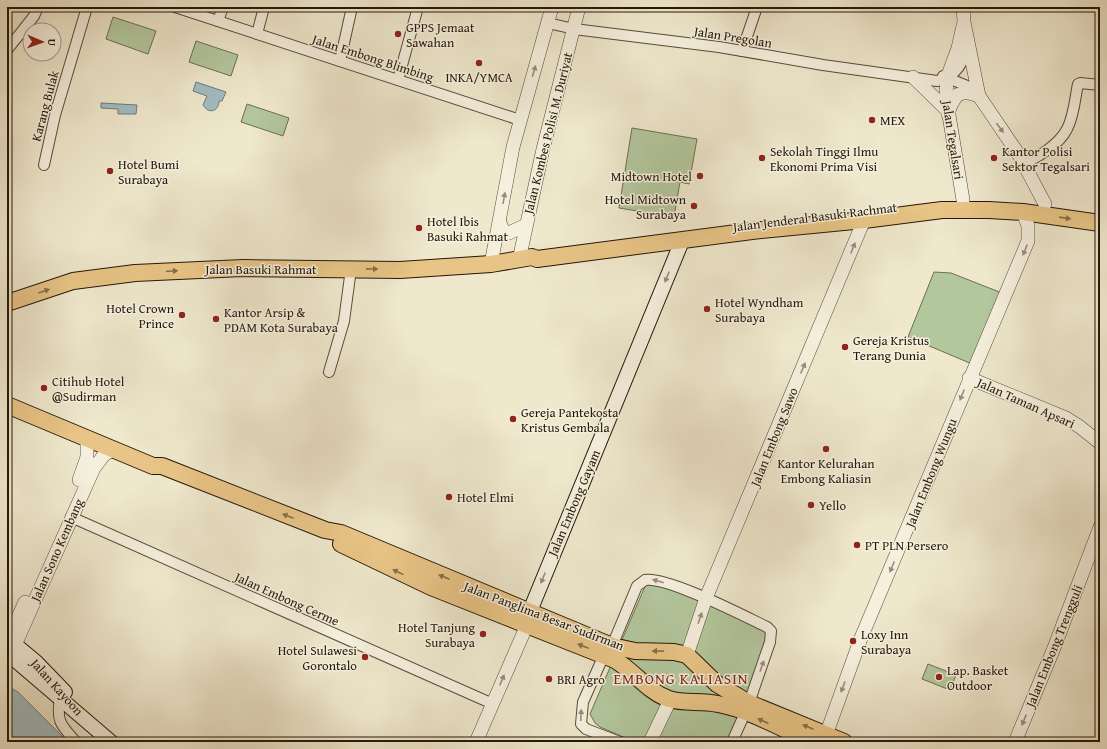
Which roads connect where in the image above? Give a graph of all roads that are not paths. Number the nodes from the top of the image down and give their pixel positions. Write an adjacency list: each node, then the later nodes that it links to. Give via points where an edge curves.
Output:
1 (38, 7): 17 (street, via 34,16)
2 (87, 7): 28 (street, Karang Bulak, via 55,115)
3 (175, 7): 12 (street, Jalan Embong Blimbing)
4 (223, 7): 12 (street)
5 (264, 7): 16 (street)
6 (352, 7): 19 (street)
7 (418, 7): 22 (street)
8 (552, 7): 14 (street, Jalan Kombes Polisi M. Duriyat)
9 (579, 7): 15 (street, Jalan Kombes Polisi M. Duriyat)
10 (756, 7): 18 (street)
11 (963, 7): 13 (street)
12 (218, 21): 16 (street, Jalan Embong Blimbing)
13 (964, 22): 20 (street, Jalan Tegalsari, via 958,48); 24 (street)
14 (548, 23): 15 (street, Jalan Pregolan); 26 (street, Jalan Kombes Polisi M. Duriyat, one-way to 14)
15 (574, 29): 18 (street, Jalan Pregolan); 36 (street, Jalan Kombes Polisi M. Duriyat)
16 (257, 34): 19 (street, Jalan Embong Blimbing)
17 (7, 50)
18 (742, 51): 21 (street, Jalan Pregolan)
19 (340, 61): 22 (street, Jalan Embong Blimbing)
20 (946, 73): 21 (street, Jalan Pregolan, via 937,81); 24 (street, Jalan Pregolan); 25 (street, Jalan Tegalsari)
21 (913, 77): 25 (street)
22 (398, 80): 26 (street, Jalan Embong Blimbing)
23 (1100, 85): 27 (street, via 1078,84 1070,120 1064,134 1046,151)
24 (978, 93): 25 (street, via 966,92 958,95); 27 (street, one-way to 27)
25 (948, 113): 29 (street, Jalan Tegalsari)
26 (520, 120): 34 (street, Jalan Kombes Polisi M. Duriyat, one-way to 26)
27 (1024, 164): 30 (street)
28 (44, 165)
29 (963, 200): 30 (main road, Jalan Jenderal Basuki Rachmat); 38 (main road, Jalan Jenderal Basuki Rachmat, via 735,227 536,254)
30 (1046, 204): 32 (main road, Jalan Jenderal Basuki Rachmat)
31 (1023, 212): 33 (main road, Jalan Jenderal Basuki Rachmat, via 942,210); 35 (main road, Jalan Jenderal Basuki Rachmat, one-way to 35); 43 (street, Jalan Embong Wungu, one-way to 43, via 1028,226 1028,241)
32 (1100, 212)
33 (864, 220): 37 (main road, Jalan Jenderal Basuki Rachmat); 52 (street, Jalan Embong Sawo, one-way to 33)
34 (500, 223): 36 (street, via 503,230 509,233); 39 (street, Jalan Kombes Polisi M. Duriyat)
35 (1100, 223)
36 (526, 225): 38 (street, Jalan Kombes Polisi M. Duriyat)
37 (682, 241): 38 (main road, Jalan Jenderal Basuki Rachmat); 53 (main road, Jalan Embong Gayam, one-way to 53)
38 (526, 259): 39 (main road, Jalan Basuki Rahmat)
39 (491, 264): 40 (main road, Jalan Basuki Rahmat, one-way to 39, via 400,270)
40 (351, 269): 41 (main road, Jalan Basuki Rahmat, one-way to 40, via 73,281 131,273 243,268); 42 (street, via 344,321)
41 (7, 303)
42 (329, 372)
43 (969, 378): 47 (street, Jalan Taman Apsari, via 1066,418); 62 (street, Jalan Embong Wungu, one-way to 62)
44 (7, 398): 49 (main road, Jalan Panglima Besar Sudirman, via 155,458)
45 (7, 405): 46 (main road, Jalan Panglima Besar Sudirman)
46 (86, 440): 48 (main road, Jalan Panglima Besar Sudirman); 54 (street, Jalan Sono Kembang, via 85,464)
47 (1100, 443)
48 (112, 450): 49 (main road, Jalan Panglima Besar Sudirman, via 153,466); 50 (street, Jalan Sono Kembang, via 104,455 94,468)
49 (162, 466): 53 (main road, Jalan Panglima Besar Sudirman, one-way to 49, via 341,533 325,530)
50 (71, 517): 54 (street, Jalan Sono Kembang); 59 (street, Jalan Embong Cerme)
51 (1100, 527): 70 (street, Jalan Embong Trengguli, one-way to 70)
52 (701, 596): 55 (street, one-way to 55, via 657,580 645,580 637,586); 56 (street, Jalan Embong Sawo, one-way to 52); 60 (street, one-way to 52, via 770,642 771,631)
53 (528, 618): 55 (main road, Jalan Panglima Besar Sudirman, one-way to 53); 59 (street, one-way to 53)
54 (9, 647): 57 (main road, Jalan Kayoon); 61 (main road, Jalan Kayoon, via 67,694)
55 (608, 650): 56 (main road, Jalan Panglima Besar Sudirman, one-way to 55); 58 (main road, Jalan Panglima Besar Sudirman, via 654,692); 66 (street, one-way to 55, via 581,724 583,702)
56 (687, 654): 60 (main road, Jalan Panglima Besar Sudirman, via 717,684)
57 (60, 698): 61 (main road, Jalan Kayoon); 63 (street, via 58,719)
58 (670, 700): 60 (main road, Jalan Panglima Besar Sudirman); 67 (street)
59 (493, 704): 65 (street)
60 (747, 708): 62 (main road, Jalan Panglima Besar Sudirman, one-way to 60); 68 (street)
61 (87, 721): 64 (main road, Jalan Kayoon)
62 (819, 738): 69 (main road, Jalan Panglima Besar Sudirman)
63 (76, 742)
64 (111, 742)
65 (476, 742)
66 (620, 742)
67 (650, 742)
68 (732, 742)
69 (844, 742)
70 (1015, 742)

